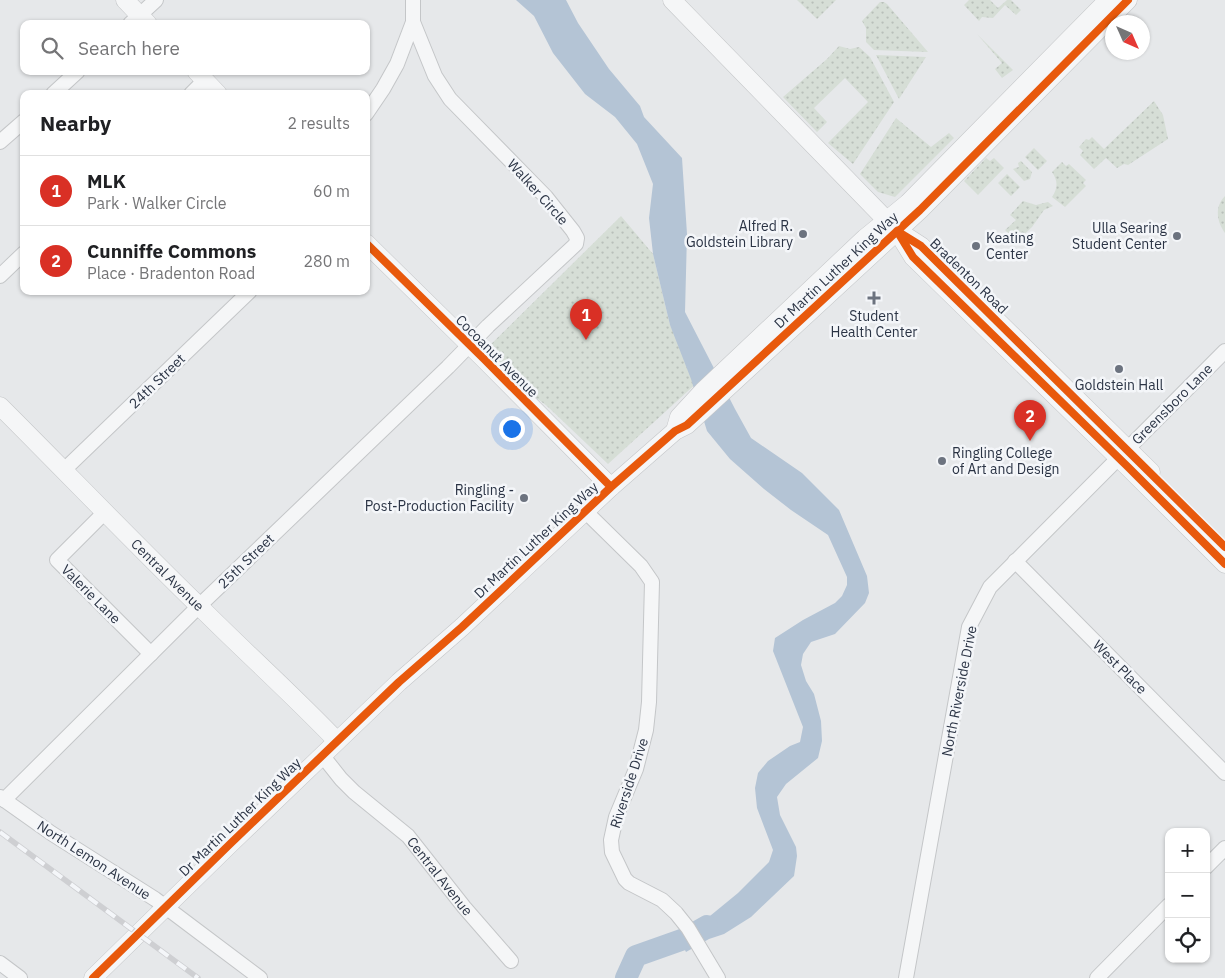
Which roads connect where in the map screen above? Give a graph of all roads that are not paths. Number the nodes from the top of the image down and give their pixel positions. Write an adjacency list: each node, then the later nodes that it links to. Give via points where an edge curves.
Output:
1 (125, 0): 7 (street)
2 (156, 0): 8 (street)
3 (413, 0): 9 (street, Walker Circle)
4 (672, 0): 18 (street, Bradenton Road)
5 (1108, 0): 18 (street, Dr Martin Luther King Way, via 945,166)
6 (1128, 0): 18 (street, Dr Martin Luther King Way, via 920,210)
7 (138, 20)
8 (140, 20)
9 (413, 22): 15 (street, Walker Circle, via 397,64); 23 (street, Walker Circle, via 435,76 450,98 546,197 577,238 572,249)
10 (74, 75): 12 (street)
11 (201, 76): 13 (street); 14 (street)
12 (57, 90)
13 (193, 90)
14 (214, 90)
15 (370, 108)
16 (20, 124): 17 (street)
17 (0, 142)
18 (892, 226): 26 (street, Bradenton Road, via 921,246); 28 (street, Dr Martin Luther King Way)
19 (370, 246): 23 (street, Cocoanut Avenue)
20 (20, 257): 21 (street)
21 (0, 276)
22 (246, 295): 27 (street, 24th Street)
23 (470, 344): 28 (street, Cocoanut Avenue); 34 (street, 25th Street)
24 (1225, 351): 26 (street, Greensboro Lane)
25 (0, 406): 27 (street, Central Avenue)
26 (1123, 453): 31 (street, Bradenton Road); 32 (street, North Riverside Drive); 33 (street, Bradenton Road)
27 (64, 470): 30 (street, Central Avenue)
28 (611, 487): 29 (street, Dr Martin Luther King Way)
29 (586, 511): 36 (street, Dr Martin Luther King Way); 50 (street, Riverside Drive, via 642,566 652,582 646,730 636,769 613,824 612,852 629,883 676,913)
30 (105, 512): 34 (street, Central Avenue); 35 (street, Valerie Lane, via 57,560)
31 (1225, 547)
32 (1016, 561): 38 (street, West Place); 46 (street, North Riverside Drive, via 990,587 969,626)
33 (1225, 564)
34 (199, 606): 35 (street, 25th Street); 36 (street, Central Avenue)
35 (151, 654): 39 (street, 25th Street)
36 (337, 741): 37 (street, Dr Martin Luther King Way)
37 (322, 755): 42 (street, Dr Martin Luther King Way); 44 (street, Central Avenue, via 340,779 408,836)
38 (1225, 773)
39 (2, 799): 42 (street, North Lemon Avenue)
40 (1225, 848): 41 (street)
41 (1210, 863)
42 (166, 907): 48 (street, Dr Martin Luther King Way); 49 (street, North Lemon Avenue)
43 (1165, 909): 51 (street)
44 (511, 961)
45 (0, 963): 47 (street)
46 (905, 977)
47 (20, 978)
48 (93, 978)
49 (260, 978)
50 (718, 978)
51 (1096, 978)

